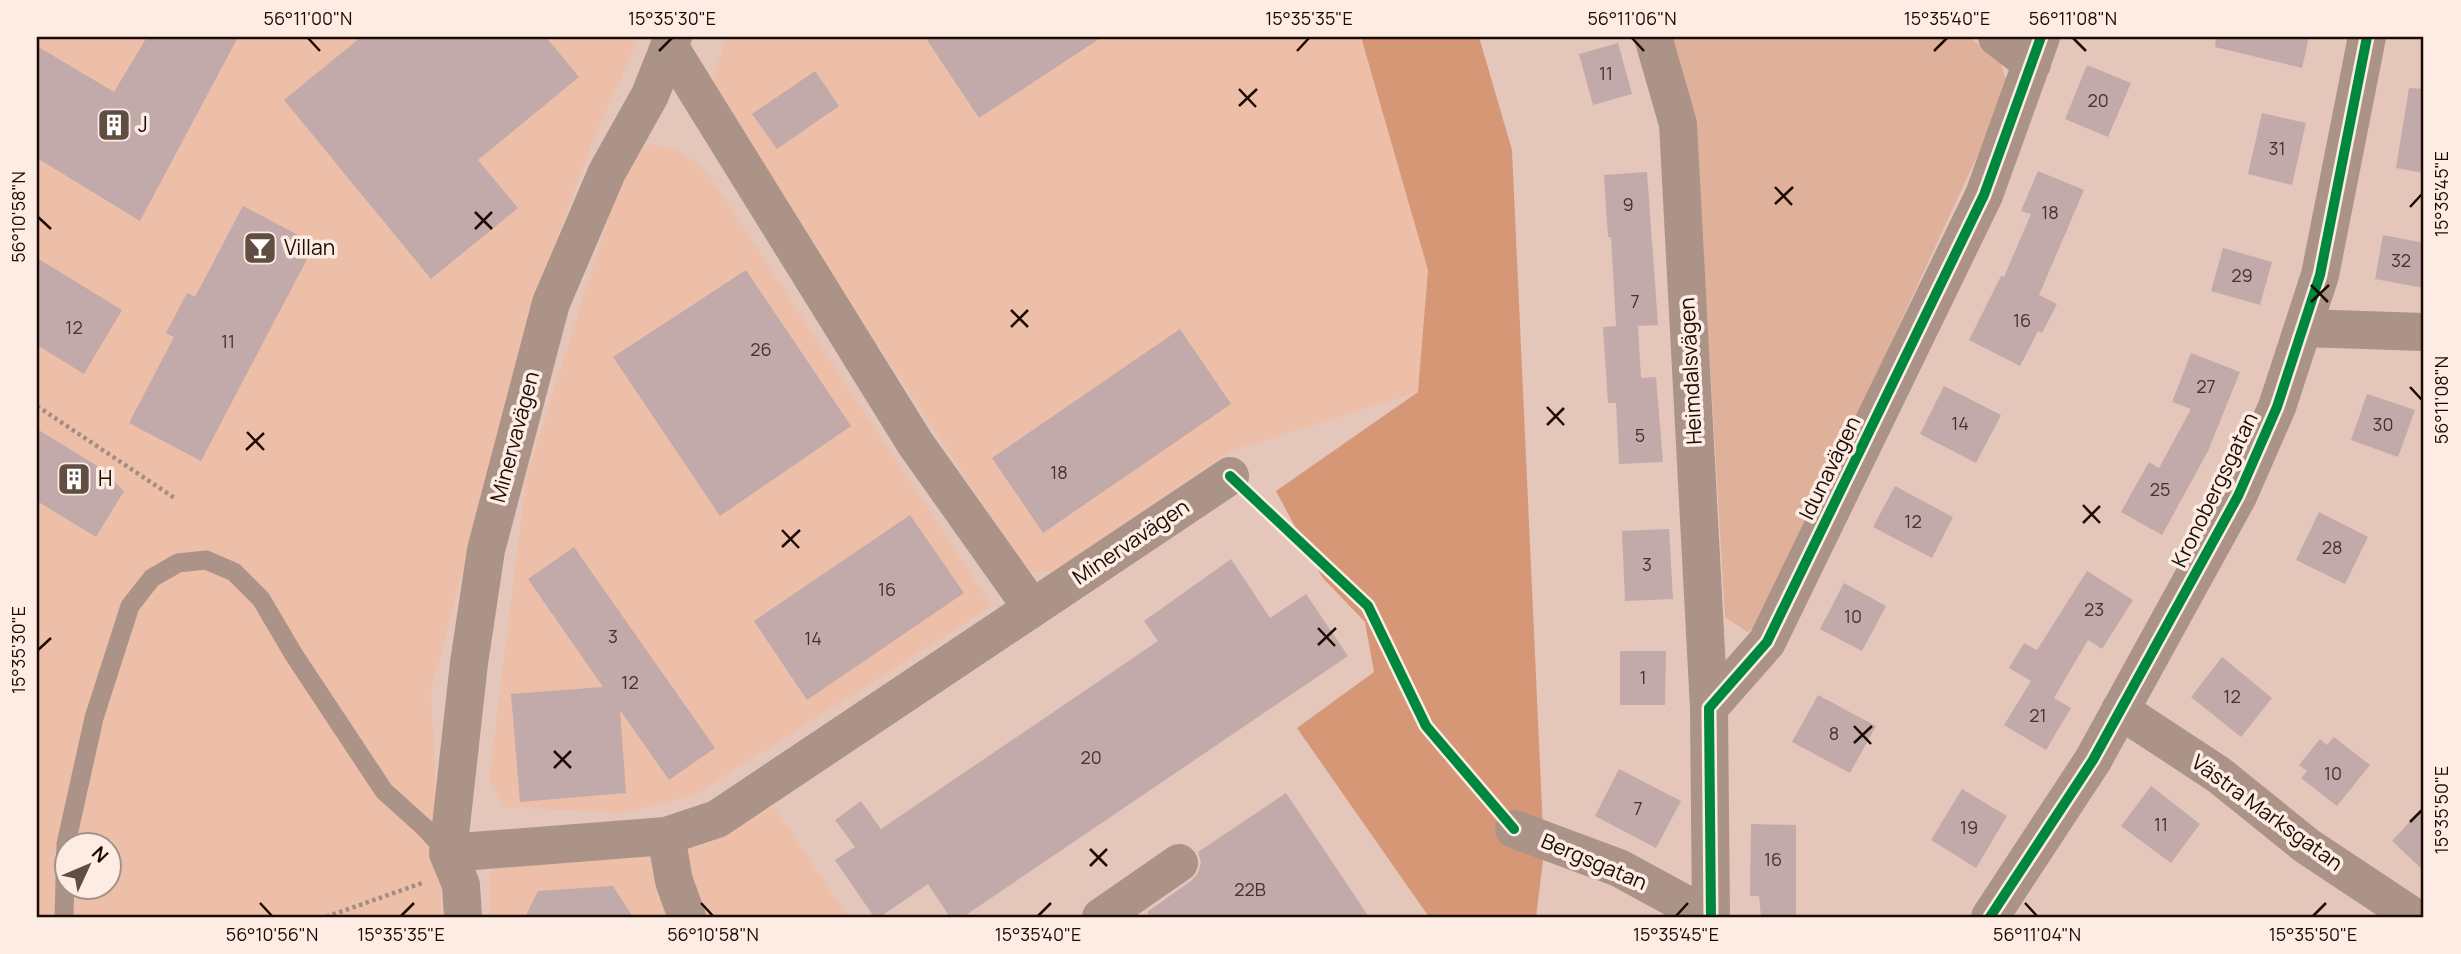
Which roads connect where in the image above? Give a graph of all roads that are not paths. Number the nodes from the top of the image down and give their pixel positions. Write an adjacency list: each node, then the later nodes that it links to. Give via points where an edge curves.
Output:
1 (1653, 37): 10 (street, Heimdalsvägen, via 1678,124)
2 (1997, 37): 5 (street)
3 (2367, 37): 6 (street, Kronobergsgatan, via 2320,275)
4 (671, 41): 9 (street, Minervavägen, via 915,443); 15 (street, Minervavägen, via 650,95 607,172 551,303 486,550 469,663)
5 (2036, 50): 10 (street, Idunavägen, via 1984,195 1767,642)
6 (2303, 328): 7 (street); 11 (street, Kronobergsgatan, via 2277,407 2238,496)
7 (2424, 332)
8 (1230, 476): 9 (street, Minervavägen)
9 (1032, 608): 13 (street, Minervavägen, via 717,819)
10 (1709, 708): 19 (street)
11 (2120, 710): 20 (street, Kronobergsgatan); 21 (street, Västra Marksgatan, via 2219,775 2307,846)
12 (1514, 829): 19 (street, Bergsgatan, via 1619,868)
13 (666, 836): 15 (street, Minervavägen); 17 (street, via 674,881)
14 (1179, 863): 18 (street)
15 (457, 885): 16 (lane, via 425,828 384,791 261,599 234,572 206,560 178,563 152,578 130,606 94,718 66,844)
16 (64, 917)
17 (687, 917)
18 (1101, 917)
19 (1710, 917)
20 (1990, 917)
21 (2414, 917)

